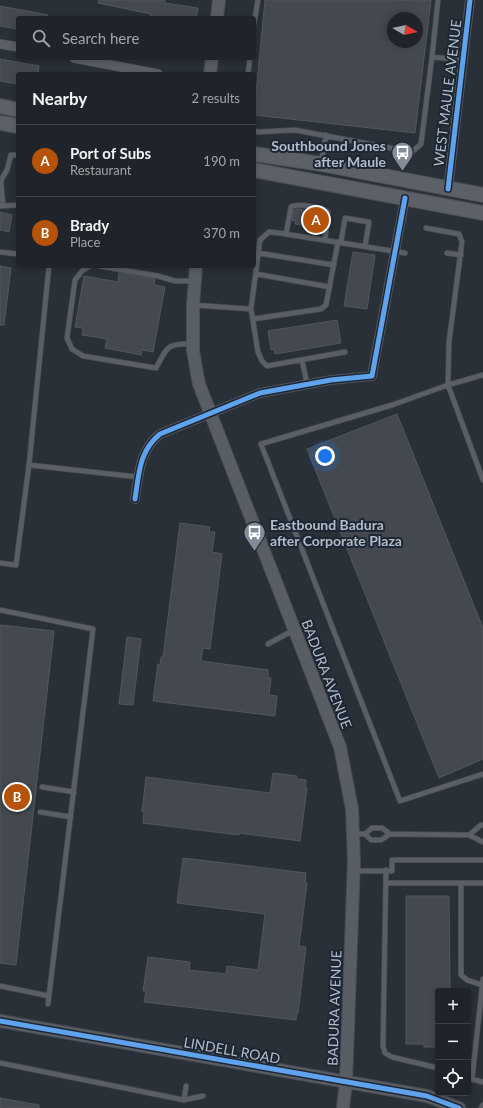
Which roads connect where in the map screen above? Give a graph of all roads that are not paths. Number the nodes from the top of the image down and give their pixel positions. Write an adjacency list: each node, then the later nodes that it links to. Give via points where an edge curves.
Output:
1 (219, 0): 5 (main road)
2 (258, 0): 6 (lane)
3 (438, 0): 9 (lane)
4 (470, 0): 13 (street, WEST MAULE AVENUE)
5 (217, 16)
6 (255, 16)
7 (0, 44): 8 (street)
8 (16, 47)
9 (432, 56): 13 (lane); 20 (lane, via 421,144 412,152)
10 (84, 60): 14 (street)
11 (212, 60): 15 (main road)
12 (250, 60): 16 (lane)
13 (463, 60): 26 (street, WEST MAULE AVENUE)
14 (148, 72)
15 (210, 72)
16 (248, 72)
17 (0, 123): 18 (main road)
18 (16, 126)
19 (256, 132): 20 (lane, via 295,130)
20 (326, 135): 23 (lane)
21 (16, 154): 25 (lane, via 11,155)
22 (256, 154): 23 (main road)
23 (321, 164): 26 (main road)
24 (256, 170): 28 (main road)
25 (0, 182): 30 (lane)
26 (448, 189): 27 (main road)
27 (483, 195)
28 (405, 198): 31 (main road); 38 (street)
29 (16, 205): 30 (lane)
30 (2, 206)
31 (483, 213)
32 (426, 228): 42 (lane, via 459,234 462,242)
33 (286, 234): 34 (lane); 34 (lane, via 291,207 295,204 316,207 328,212); 39 (lane, via 269,232 260,240)
34 (325, 240): 35 (lane)
35 (340, 242): 36 (lane); 36 (lane, via 345,218 353,219 369,222); 43 (lane)
36 (364, 246): 38 (lane)
37 (0, 252): 41 (lane)
38 (400, 252): 60 (street, via 372,376)
39 (258, 253): 43 (lane); 50 (lane)
40 (447, 253): 42 (lane)
41 (16, 254)
42 (461, 255): 49 (lane)
43 (334, 265): 52 (lane)
44 (49, 268): 63 (lane)
45 (87, 268): 56 (lane, via 75,280 67,338 72,349 83,356 156,368 170,346)
46 (111, 268): 51 (lane, via 175,281)
47 (196, 268): 51 (main road, BADURA AVENUE)
48 (452, 268): 49 (lane)
49 (459, 270): 61 (lane, via 449,342)
50 (256, 274): 52 (lane); 54 (lane)
51 (194, 281): 53 (main road, BADURA AVENUE)
52 (330, 287): 55 (lane, via 326,305 320,309)
53 (193, 305): 54 (lane); 56 (main road, BADURA AVENUE)
54 (251, 309): 55 (lane)
55 (253, 319): 58 (lane, via 258,352 267,366)
56 (193, 344): 62 (main road, BADURA AVENUE, via 199,384)
57 (345, 352): 58 (lane)
58 (302, 360): 60 (lane)
59 (483, 375): 61 (lane)
60 (307, 384): 62 (street, via 260,393)
61 (448, 385): 65 (lane); 71 (lane, via 392,405 261,444 400,801)
62 (210, 414): 64 (street, via 175,427 153,440 145,451); 69 (main road, BADURA AVENUE)
63 (29, 465): 64 (lane); 67 (lane, via 16,565)
64 (138, 477): 66 (street)
65 (483, 480)
66 (135, 499)
67 (0, 563)
68 (0, 610): 73 (lane, via 94,629)
69 (294, 630): 70 (lane); 77 (main road, BADURA AVENUE, via 340,747 352,808)
70 (268, 644)
71 (483, 774)
72 (42, 787): 73 (lane)
73 (74, 792): 75 (lane)
74 (40, 812): 75 (lane)
75 (71, 817): 91 (lane)
76 (483, 825): 80 (lane)
77 (353, 834): 78 (lane); 84 (main road, BADURA AVENUE)
78 (365, 834): 79 (lane, via 372,828 382,828); 79 (lane, via 371,840 381,840)
79 (390, 834): 80 (lane)
80 (469, 835): 81 (lane)
81 (483, 842)
82 (483, 860): 83 (lane, via 392,860 392,870)
83 (386, 870): 84 (lane); 85 (lane)
84 (353, 871): 98 (main road, BADURA AVENUE)
85 (386, 883): 86 (lane); 95 (lane, via 383,1046 385,1053 392,1057)
86 (461, 883): 87 (lane); 89 (lane, via 461,975 466,980)
87 (483, 883)
88 (483, 979): 89 (lane)
89 (482, 985): 96 (lane)
90 (0, 986): 91 (lane)
91 (49, 996): 92 (lane)
92 (48, 1004)
93 (0, 1021): 98 (main road, LINDELL ROAD)
94 (0, 1062): 102 (lane)
95 (435, 1067)
96 (471, 1070)
97 (471, 1078): 99 (lane)
98 (346, 1082): 104 (main road, BADURA AVENUE); 105 (main road, LINDELL ROAD, via 427,1096)
99 (483, 1082)
100 (186, 1086): 102 (lane)
101 (203, 1096): 102 (lane)
102 (184, 1100)
103 (483, 1105): 106 (lane)
104 (343, 1108)
105 (459, 1108)
106 (481, 1108)

